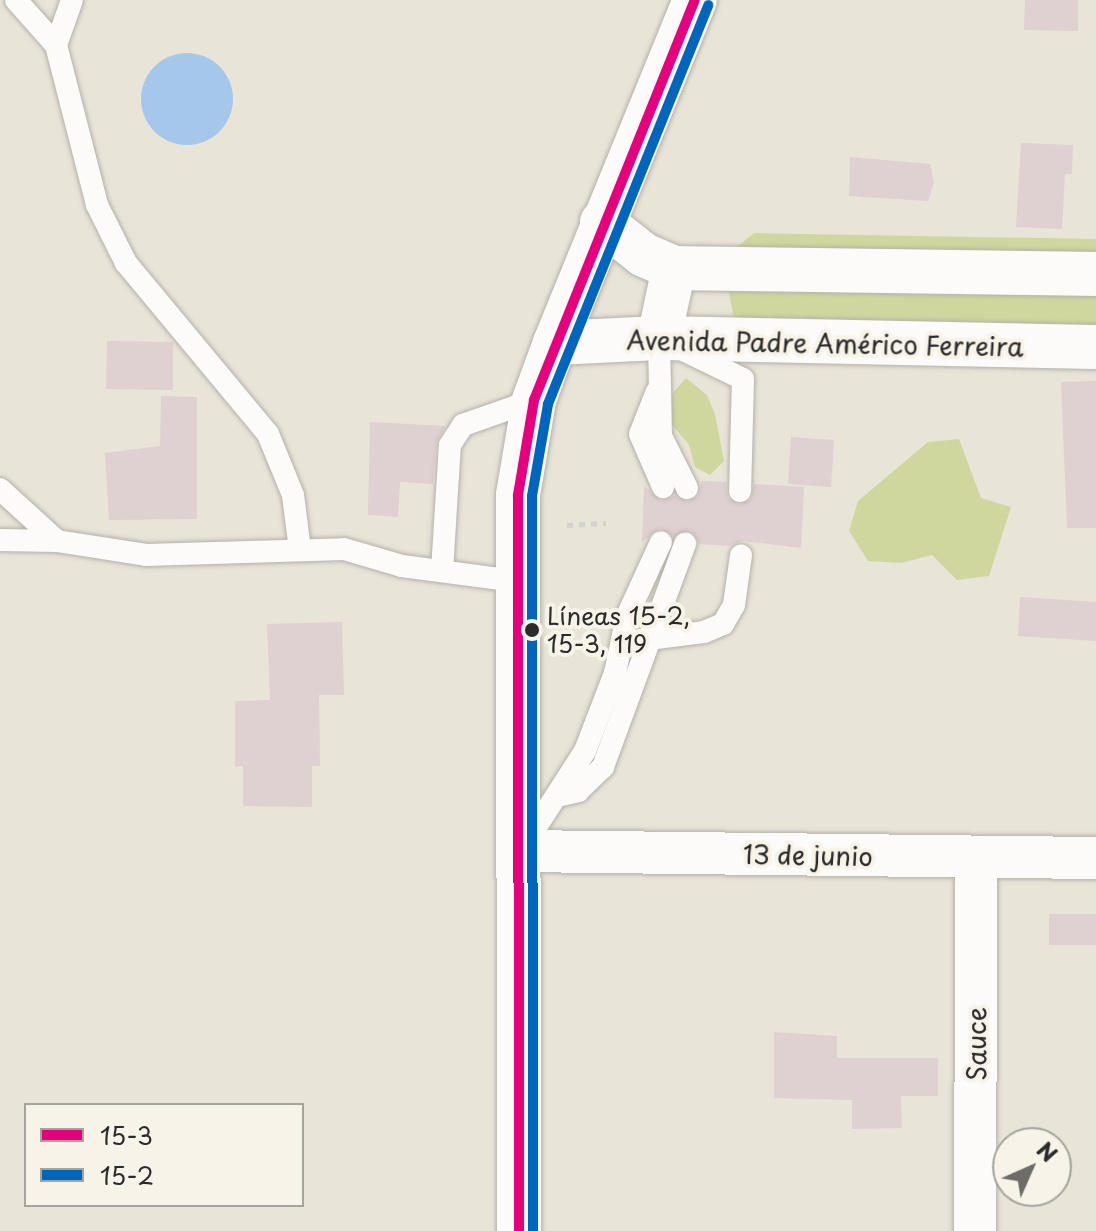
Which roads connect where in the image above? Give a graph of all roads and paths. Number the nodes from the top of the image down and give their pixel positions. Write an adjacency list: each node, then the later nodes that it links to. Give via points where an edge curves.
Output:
1 (16, 0): 4 (lane)
2 (72, 0): 4 (lane)
3 (695, 0): 5 (main road)
4 (56, 45): 22 (lane, via 97,205 126,263 268,434 293,495)
5 (602, 222): 6 (main road, via 644,255); 8 (main road)
6 (674, 268): 7 (main road); 10 (main road)
7 (1096, 274)
8 (555, 343): 10 (main road, Avenida Padre Américo Ferreira); 11 (main road)
9 (1096, 347): 10 (main road, Avenida Padre Américo Ferreira)
10 (660, 358): 12 (lane, via 640,434); 13 (lane, via 661,436); 15 (lane, via 743,379)
11 (534, 400): 24 (lane, via 463,425 450,445); 25 (main road, via 518,495)
12 (663, 487)
13 (687, 488)
14 (0, 489): 19 (lane)
15 (740, 491)
16 (606, 523): 17 (path)
17 (567, 525)
18 (0, 540): 19 (lane)
19 (57, 541): 22 (lane, via 146,555)
20 (661, 542): 27 (lane, via 627,616)
21 (685, 544): 26 (lane)
22 (300, 550): 24 (lane, via 344,549)
23 (741, 555): 26 (lane, via 734,605 723,624 704,632)
24 (442, 571): 25 (lane)
25 (514, 581): 29 (main road)
26 (649, 637): 27 (lane); 28 (lane, via 603,767 578,791)
27 (623, 644): 28 (lane, via 585,751)
28 (557, 796): 29 (lane)
29 (520, 851): 30 (street, 13 de junio); 32 (main road)
30 (976, 857): 31 (street, 13 de junio); 33 (street, Sauce)
31 (1096, 858)
32 (519, 1231)
33 (975, 1231)

